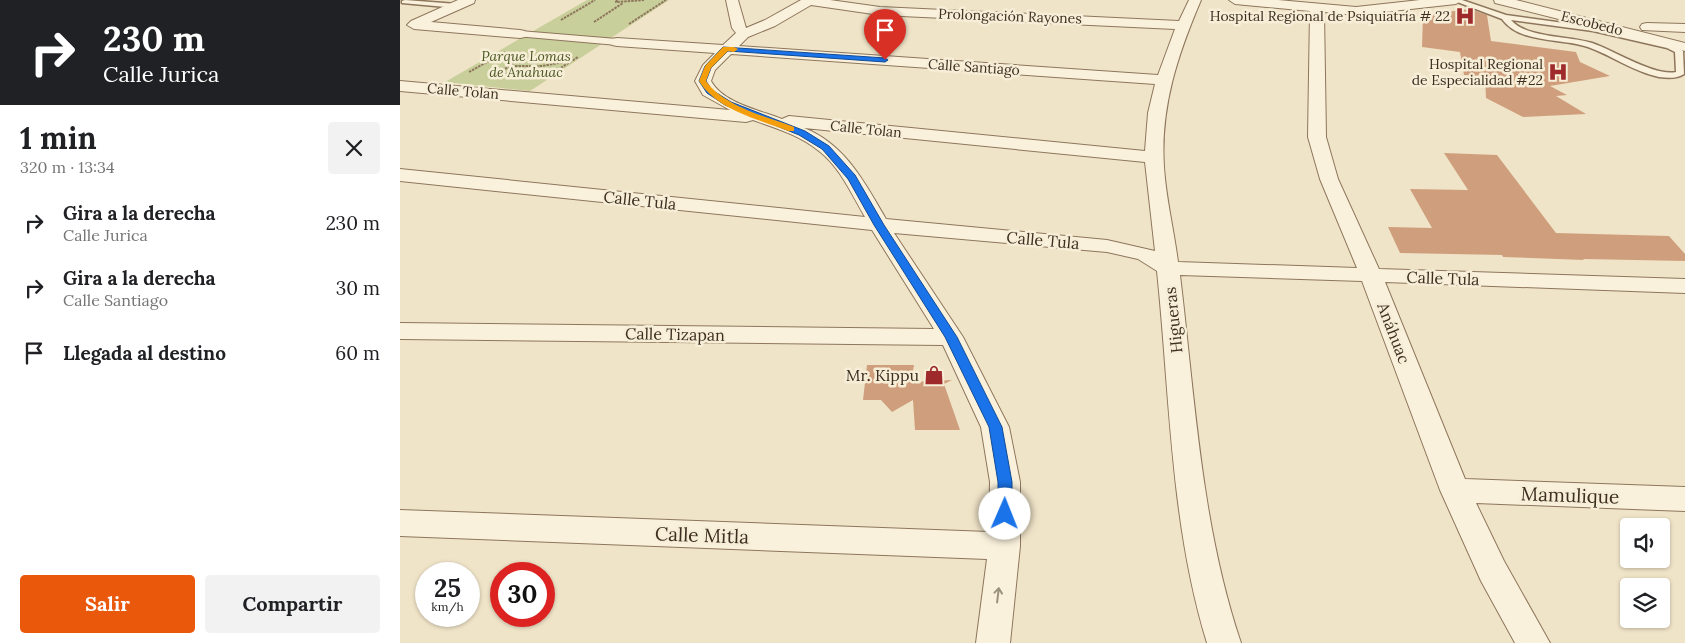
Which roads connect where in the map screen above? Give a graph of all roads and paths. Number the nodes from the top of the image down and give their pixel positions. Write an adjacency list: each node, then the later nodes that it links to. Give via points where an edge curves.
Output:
1 (617, 0): 11 (path)
2 (644, 0): 11 (path)
3 (732, 0): 22 (street)
4 (809, 0): 16 (street, Prolongación Rayones, via 880,11); 22 (street, via 770,23)
5 (1194, 0): 16 (street, Higueras)
6 (1235, 0): 12 (street)
7 (1456, 0): 13 (street, via 1368,11); 14 (lane)
8 (1500, 0): 18 (street, Escobedo)
9 (404, 2): 10 (lane)
10 (463, 3): 15 (street)
11 (623, 3): 17 (path, via 593,22)
12 (1289, 3): 13 (street)
13 (1317, 8): 43 (street, Anáhuac, via 1317,136 1329,179)
14 (1504, 17): 14 (lane, via 1516,29 1533,35 1589,45 1658,74 1680,74 1679,51 1669,46 1593,29)
15 (414, 25): 20 (street); 21 (street)
16 (1183, 25): 35 (street, Higueras)
17 (600, 26)
18 (1602, 26): 19 (street); 24 (street, Escobedo)
19 (1685, 28)
20 (400, 31)
21 (520, 34): 23 (street)
22 (743, 34): 25 (street)
23 (617, 42): 25 (street, Calle Santiago)
24 (1685, 47)
25 (726, 49): 35 (street, Calle Santiago); 38 (street, via 708,68 702,81 709,92 728,104)
26 (506, 51): 27 (path)
27 (501, 54): 30 (path); 34 (path)
28 (583, 54): 29 (path)
29 (572, 61): 31 (path); 36 (path)
30 (514, 66): 31 (path); 32 (path, via 506,66 501,70)
31 (533, 66): 32 (path, via 532,70 523,73)
32 (504, 73): 33 (path)
33 (494, 74)
34 (463, 76)
35 (1163, 80): 39 (street, Higueras)
36 (536, 82)
37 (400, 86): 38 (street, Calle Tolan)
38 (764, 119): 39 (street, Calle Tolan); 41 (street, via 802,133 826,148 852,177)
39 (1153, 157): 42 (street, Higueras)
40 (400, 175): 41 (street, Calle Tula)
41 (879, 225): 42 (street, Calle Tula, via 1107,246 1145,254); 46 (street)
42 (1168, 268): 43 (street, Calle Tula); 52 (street, Higueras, via 1193,505 1208,585)
43 (1371, 275): 44 (street, Calle Tula); 47 (street, Anáhuac)
44 (1685, 286)
45 (400, 331): 46 (street, Calle Tizapan)
46 (951, 337): 50 (street, via 996,427 1005,482)
47 (1455, 490): 48 (street, Mamulique); 53 (street, Anáhuac, via 1492,571)
48 (1685, 499)
49 (400, 524): 50 (street, Calle Mitla)
50 (1004, 546): 51 (street, one-way to 50)
51 (993, 643)
52 (1224, 643)
53 (1533, 643)

